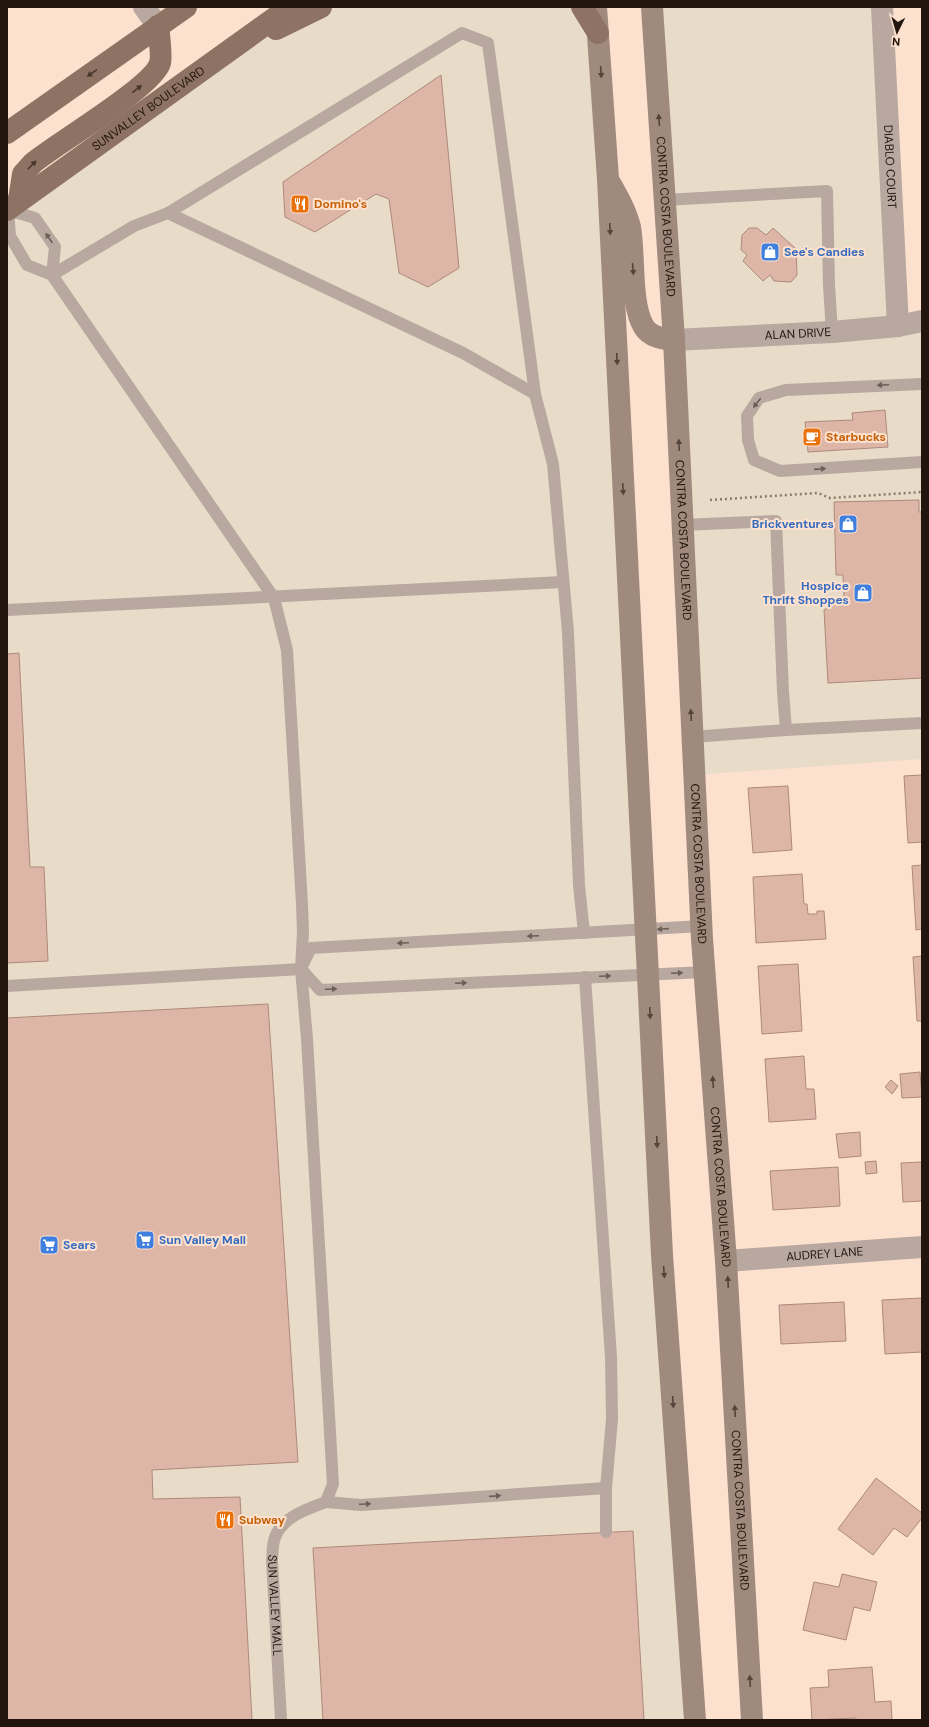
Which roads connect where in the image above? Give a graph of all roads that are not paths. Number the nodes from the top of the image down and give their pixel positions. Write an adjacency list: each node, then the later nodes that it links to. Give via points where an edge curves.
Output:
1 (144, 7): 9 (street)
2 (186, 7): 9 (main road)
3 (290, 7): 11 (main road, SUNVALLEY BOULEVARD)
4 (321, 7): 11 (main road)
5 (582, 7): 10 (main road)
6 (596, 7): 10 (main road)
7 (652, 7): 14 (main road, CONTRA COSTA BOULEVARD, one-way to 7)
8 (882, 7): 19 (street, DIABLO COURT)
9 (158, 26): 12 (main road, one-way to 12); 15 (main road, one-way to 9, via 23,174 33,163 151,78 160,63)
10 (598, 33): 13 (main road, one-way to 13)
11 (226, 52): 15 (main road, SUNVALLEY BOULEVARD)
12 (7, 133)
13 (608, 179): 21 (main road, one-way to 21, via 624,208 630,228 637,310 644,328 658,338); 33 (main road, one-way to 33)
14 (664, 200): 20 (lane, via 827,191); 21 (main road, CONTRA COSTA BOULEVARD)
15 (11, 206): 17 (lane, one-way to 15, via 55,247 35,218); 17 (lane, via 10,236 27,265)
16 (168, 213): 17 (lane, via 134,226); 23 (lane, via 445,344); 23 (lane, via 462,33 488,43)
17 (52, 275): 27 (lane)
18 (922, 321): 19 (street, ALAN DRIVE)
19 (898, 326): 20 (street, ALAN DRIVE)
20 (832, 332): 21 (street, ALAN DRIVE)
21 (674, 340): 25 (main road, CONTRA COSTA BOULEVARD, one-way to 21)
22 (922, 384): 24 (lane, one-way to 24, via 786,390 759,398 747,416 748,440 754,460 780,472)
23 (535, 394): 26 (lane, via 553,464)
24 (922, 462)
25 (682, 525): 30 (lane, via 776,521); 31 (main road, CONTRA COSTA BOULEVARD, one-way to 25)
26 (563, 582): 27 (lane); 34 (lane, via 568,632 579,885)
27 (274, 598): 28 (lane); 35 (lane, via 287,650 302,904)
28 (7, 610)
29 (922, 723): 30 (lane)
30 (786, 730): 31 (lane)
31 (692, 737): 32 (main road, CONTRA COSTA BOULEVARD)
32 (702, 926): 33 (lane, one-way to 33); 36 (main road, CONTRA COSTA BOULEVARD)
33 (646, 930): 34 (lane); 37 (main road)
34 (584, 933): 35 (lane, one-way to 35, via 311,948)
35 (301, 969): 38 (lane, one-way to 38, via 320,990); 39 (lane); 43 (lane, via 333,1484)
36 (705, 972): 37 (lane, one-way to 36); 41 (main road, CONTRA COSTA BOULEVARD, one-way to 36)
37 (648, 974): 38 (lane, one-way to 37); 46 (main road, one-way to 46, via 662,1255)
38 (585, 977): 42 (lane, via 611,1357 612,1420)
39 (7, 986)
40 (922, 1247): 41 (street, AUDREY LANE)
41 (726, 1260): 47 (main road, CONTRA COSTA BOULEVARD, one-way to 41)
42 (606, 1488): 43 (lane, one-way to 42, via 361,1504); 44 (lane)
43 (326, 1502): 45 (lane, SUN VALLEY MALL, via 304,1510 284,1524 274,1540 272,1560)
44 (606, 1532)
45 (281, 1720)
46 (695, 1720)
47 (752, 1720)

